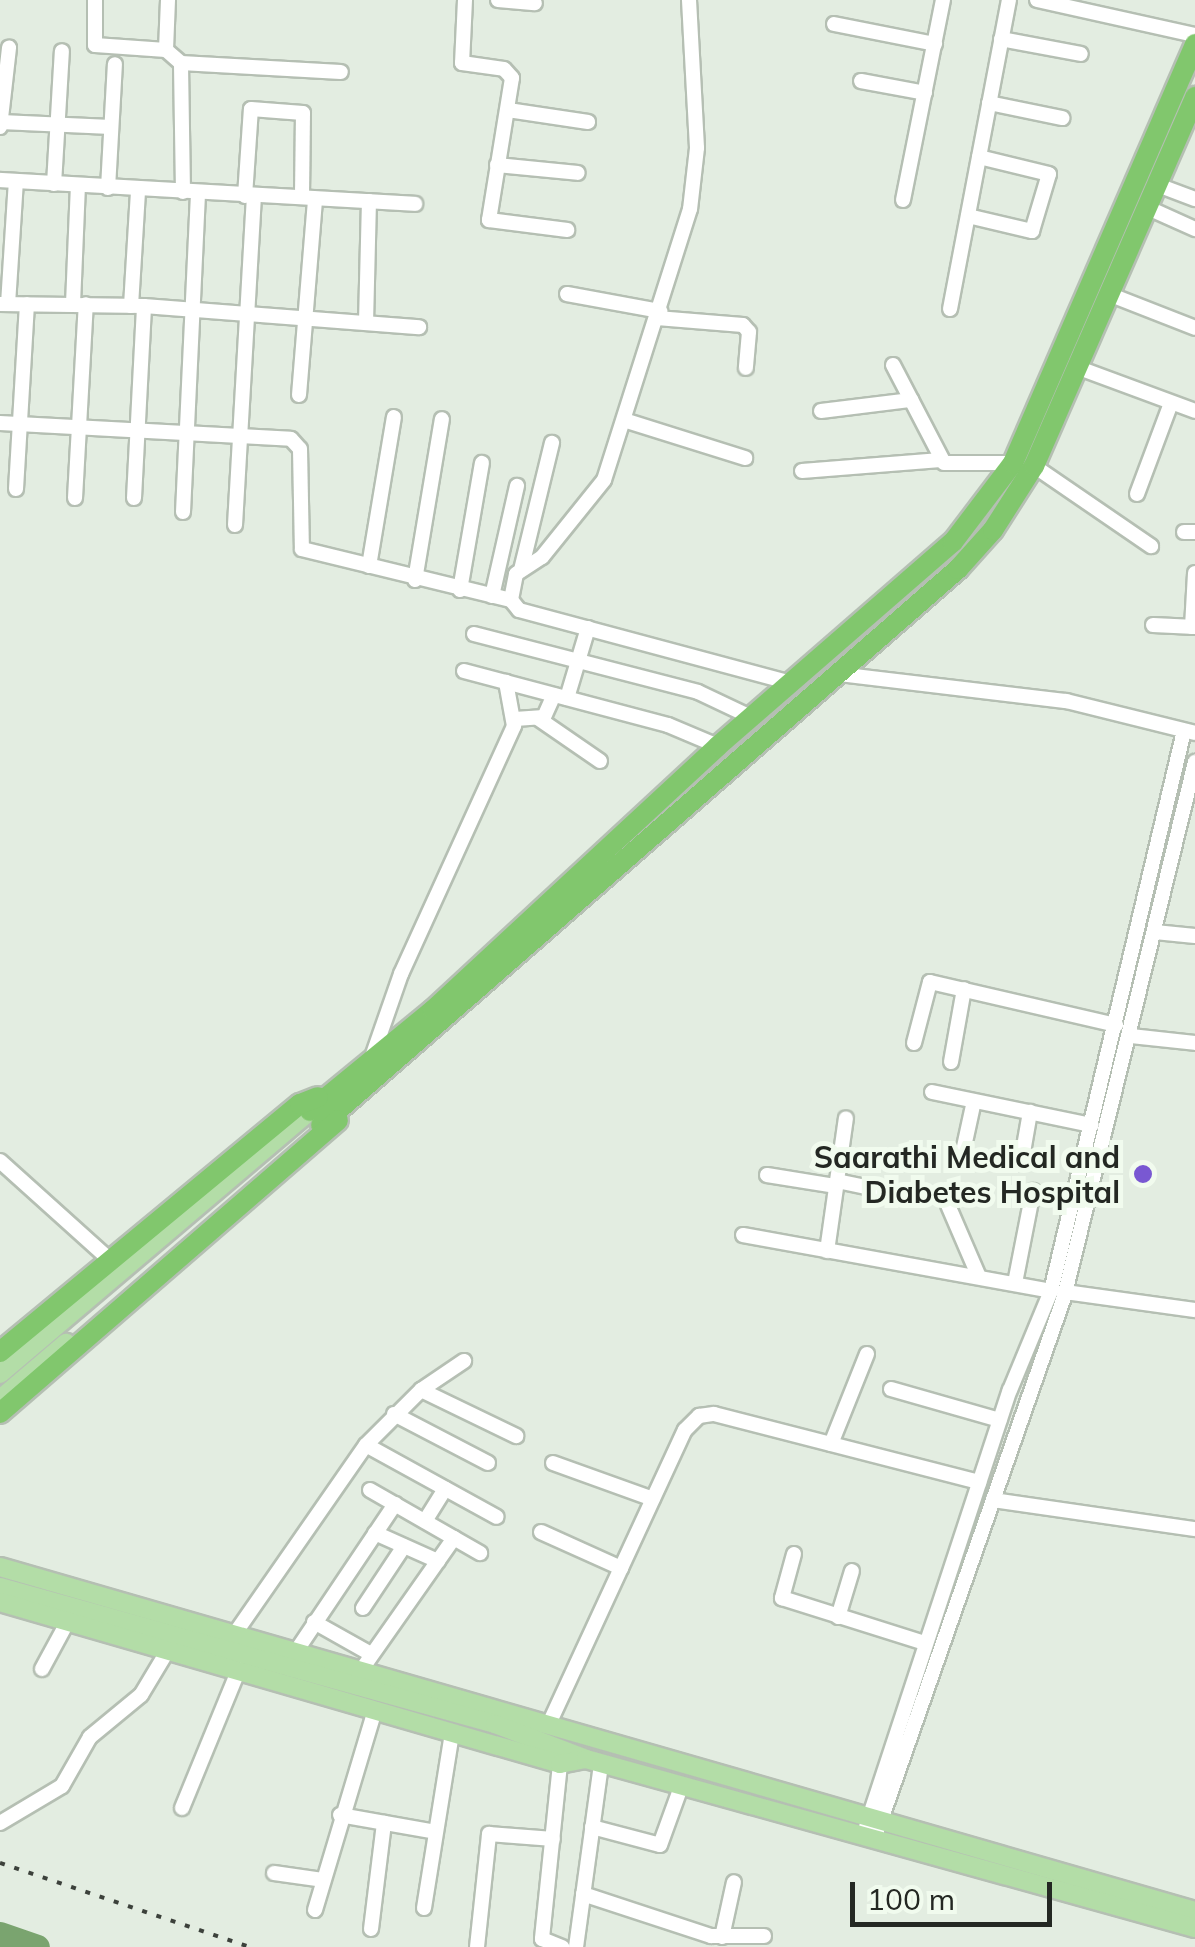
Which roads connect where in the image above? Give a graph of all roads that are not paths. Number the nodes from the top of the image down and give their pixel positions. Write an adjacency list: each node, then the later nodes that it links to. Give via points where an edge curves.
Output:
1 (95, 0): 17 (street, via 95,46)
2 (168, 0): 17 (street)
3 (465, 0): 27 (street, via 462,64 511,72)
4 (498, 0): 9 (street)
5 (690, 0): 61 (street, via 696,160 690,209)
6 (943, 0): 14 (street)
7 (1008, 0): 13 (street)
8 (1037, 0): 10 (street)
9 (534, 3)
10 (1070, 4): 12 (street)
11 (834, 24): 14 (street)
12 (1195, 34)
13 (1001, 39): 19 (street); 26 (street)
14 (934, 44): 24 (street)
15 (1195, 44): 88 (highway)
16 (9, 48): 31 (street)
17 (166, 50): 20 (street)
18 (62, 52): 30 (street)
19 (1082, 54)
20 (182, 63): 22 (street); 42 (street)
21 (115, 64): 32 (street)
22 (340, 72)
23 (861, 81): 24 (street)
24 (925, 93): 46 (street)
25 (1195, 97): 38 (highway)
26 (989, 102): 28 (street); 33 (street)
27 (508, 110): 29 (street); 34 (street)
28 (1062, 118)
29 (588, 122)
30 (58, 124): 31 (street); 32 (street); 37 (street)
31 (0, 125)
32 (112, 128): 40 (street)
33 (979, 157): 50 (street); 50 (street, via 1049,174 1032,231)
34 (498, 165): 35 (street); 52 (street, via 489,220)
35 (578, 173)
36 (8, 181): 37 (street); 55 (street)
37 (54, 184): 39 (street)
38 (1155, 184): 45 (street); 49 (highway)
39 (78, 186): 40 (street); 57 (street)
40 (108, 188): 41 (street)
41 (138, 190): 42 (street); 58 (street)
42 (191, 193): 43 (street); 60 (street)
43 (250, 196): 44 (street); 44 (street, via 251,109 304,113); 62 (street)
44 (308, 198): 47 (street); 63 (street)
45 (1195, 199)
46 (903, 200)
47 (369, 202): 48 (street); 64 (street)
48 (414, 204)
49 (1146, 206): 51 (street); 54 (highway)
50 (968, 216): 59 (street)
51 (1195, 229)
52 (567, 230)
53 (566, 294): 61 (street)
54 (1111, 296): 66 (street); 69 (highway)
55 (4, 304): 56 (street)
56 (27, 304): 57 (street); 79 (street)
57 (79, 304): 58 (street); 80 (street)
58 (138, 306): 60 (street); 81 (street)
59 (950, 309)
60 (192, 311): 62 (street); 82 (street)
61 (658, 314): 68 (street, via 744,325); 77 (street)
62 (247, 316): 63 (street); 83 (street)
63 (305, 319): 64 (street); 70 (street)
64 (366, 323): 65 (street)
65 (419, 327)
66 (1195, 328)
67 (893, 365): 71 (street)
68 (746, 368)
69 (1079, 368): 72 (street); 88 (highway)
70 (299, 395)
71 (911, 400): 73 (street); 86 (street)
72 (1171, 403): 74 (street); 92 (street)
73 (820, 411)
74 (1195, 411)
75 (394, 417): 98 (street)
76 (442, 419): 101 (street)
77 (627, 421): 85 (street); 99 (street, via 590,502)
78 (0, 423): 79 (street)
79 (20, 424): 80 (street); 91 (street)
80 (80, 428): 81 (street); 93 (street)
81 (138, 433): 82 (street); 94 (street)
82 (185, 436): 83 (street); 95 (street)
83 (238, 439): 96 (street); 98 (street, via 298,442 302,549)
84 (552, 443): 99 (street)
85 (745, 458)
86 (941, 460): 88 (street, via 951,466); 89 (street)
87 (482, 462): 102 (street)
88 (1024, 464): 97 (street); 111 (highway, via 1016,500 958,569); 113 (highway, via 953,542)
89 (802, 471)
90 (516, 486): 103 (street)
91 (16, 489)
92 (1137, 494)
93 (75, 498)
94 (134, 498)
95 (184, 512)
96 (235, 525)
97 (1151, 546)
98 (368, 566): 101 (street)
99 (521, 570): 104 (street)
100 (1195, 574): 106 (street)
101 (415, 580): 102 (street)
102 (460, 590): 103 (street)
103 (492, 596): 104 (street)
104 (511, 600): 107 (street, via 519,610)
105 (1153, 625): 106 (street)
106 (1193, 627)
107 (588, 628): 109 (street); 113 (street)
108 (474, 634): 109 (street)
109 (580, 662): 114 (street); 115 (street, via 698,692)
110 (464, 671): 112 (street)
111 (838, 674): 118 (street, via 1066,701); 132 (highway)
112 (506, 682): 114 (street); 116 (street)
113 (792, 683): 115 (highway)
114 (560, 696): 117 (street); 119 (street, via 676,727)
115 (751, 717): 119 (highway)
116 (515, 719): 117 (street); 129 (street)
117 (539, 719): 120 (street)
118 (1190, 732): 125 (street)
119 (718, 746): 129 (highway)
120 (600, 761)
121 (1195, 762): 122 (street)
122 (1155, 932): 123 (street); 126 (street)
123 (1195, 936)
124 (964, 990): 125 (street); 127 (street, via 927,984); 130 (street)
125 (1116, 1025): 137 (street)
126 (1131, 1036): 128 (street); 151 (street)
127 (914, 1043)
128 (1195, 1043)
129 (371, 1060): 132 (highway)
130 (952, 1062)
131 (932, 1092): 133 (street)
132 (342, 1096): 135 (highway); 148 (highway, via 300,1104); 160 (highway, via 330,1133)
133 (974, 1101): 134 (street); 138 (street)
134 (1030, 1112): 137 (street); 139 (street)
135 (316, 1118): 156 (main road); 159 (main road)
136 (846, 1118): 142 (street)
137 (1092, 1125): 151 (street)
138 (962, 1156)
139 (1022, 1158)
140 (0, 1161): 148 (street)
141 (767, 1174): 142 (street)
142 (837, 1184): 144 (street); 147 (street)
143 (1033, 1191): 150 (street)
144 (904, 1195)
145 (948, 1205): 149 (street)
146 (743, 1235): 147 (street)
147 (827, 1251): 149 (street)
148 (110, 1260): 153 (highway)
149 (979, 1277): 150 (street)
150 (1016, 1283): 151 (street)
151 (1058, 1292): 152 (street); 162 (street); 172 (street)
152 (1195, 1310)
153 (0, 1352)
154 (866, 1354): 164 (street)
155 (464, 1361): 158 (street)
156 (0, 1374)
157 (891, 1389): 162 (street)
158 (421, 1390): 161 (street); 163 (street)
159 (0, 1399)
160 (0, 1414)
161 (394, 1414): 165 (street); 167 (street)
162 (1000, 1420): 168 (street)
163 (516, 1436)
164 (831, 1444): 168 (street); 171 (street, via 714,1414 699,1416 685,1430)
165 (366, 1445): 169 (street); 193 (street)
166 (553, 1462): 171 (street)
167 (488, 1463)
168 (979, 1482): 194 (street)
169 (445, 1488): 174 (street); 175 (street)
170 (370, 1490): 173 (street)
171 (653, 1499): 185 (street)
172 (993, 1500): 176 (street); 211 (street)
173 (396, 1504): 175 (street); 178 (street)
174 (497, 1517)
175 (425, 1521): 179 (street)
176 (1195, 1530)
177 (541, 1532): 185 (street)
178 (375, 1533): 180 (street); 192 (street)
179 (454, 1538): 181 (street); 183 (street)
180 (404, 1546): 183 (street); 189 (street)
181 (480, 1552)
182 (794, 1554): 190 (street, via 782,1598)
183 (438, 1561): 197 (street)
184 (0, 1567): 193 (main road)
185 (621, 1568): 201 (street)
186 (852, 1571): 190 (street)
187 (0, 1587): 203 (main road, via 495,1724)
188 (0, 1602): 191 (main road)
189 (363, 1608)
190 (838, 1617): 194 (street)
191 (68, 1620): 195 (main road); 198 (street)
192 (314, 1622): 196 (street); 197 (street)
193 (236, 1632): 196 (main road)
194 (925, 1643): 211 (street)
195 (168, 1650): 199 (main road); 208 (street, via 141,1695 90,1738 62,1786)
196 (296, 1650): 197 (main road)
197 (366, 1662): 201 (main road)
198 (42, 1668)
199 (239, 1669): 200 (main road); 206 (street)
200 (375, 1710): 202 (main road); 207 (street)
201 (548, 1726): 211 (main road)
202 (452, 1734): 204 (main road); 212 (street)
203 (593, 1762): 204 (main road); 205 (main road); 210 (street)
204 (560, 1764): 213 (street)
205 (681, 1786): 210 (street, via 660,1846); 211 (main road)
206 (182, 1808)
207 (340, 1814): 209 (street); 215 (street)
208 (0, 1823)
209 (384, 1823): 212 (street); 221 (street)
210 (592, 1827): 217 (street)
211 (872, 1830): 220 (main road); 222 (main road)
212 (436, 1832): 218 (street)
213 (553, 1839): 225 (street, via 488,1834); 226 (street, via 542,1939)
214 (274, 1873): 215 (street)
215 (323, 1880): 219 (street)
216 (734, 1882): 224 (street)
217 (584, 1894): 224 (street); 227 (street)
218 (424, 1908)
219 (315, 1910)
220 (1195, 1910)
221 (370, 1928)
222 (1195, 1928)
223 (764, 1936): 224 (street)
224 (722, 1938)
225 (477, 1947)
226 (562, 1947)
227 (576, 1947)

